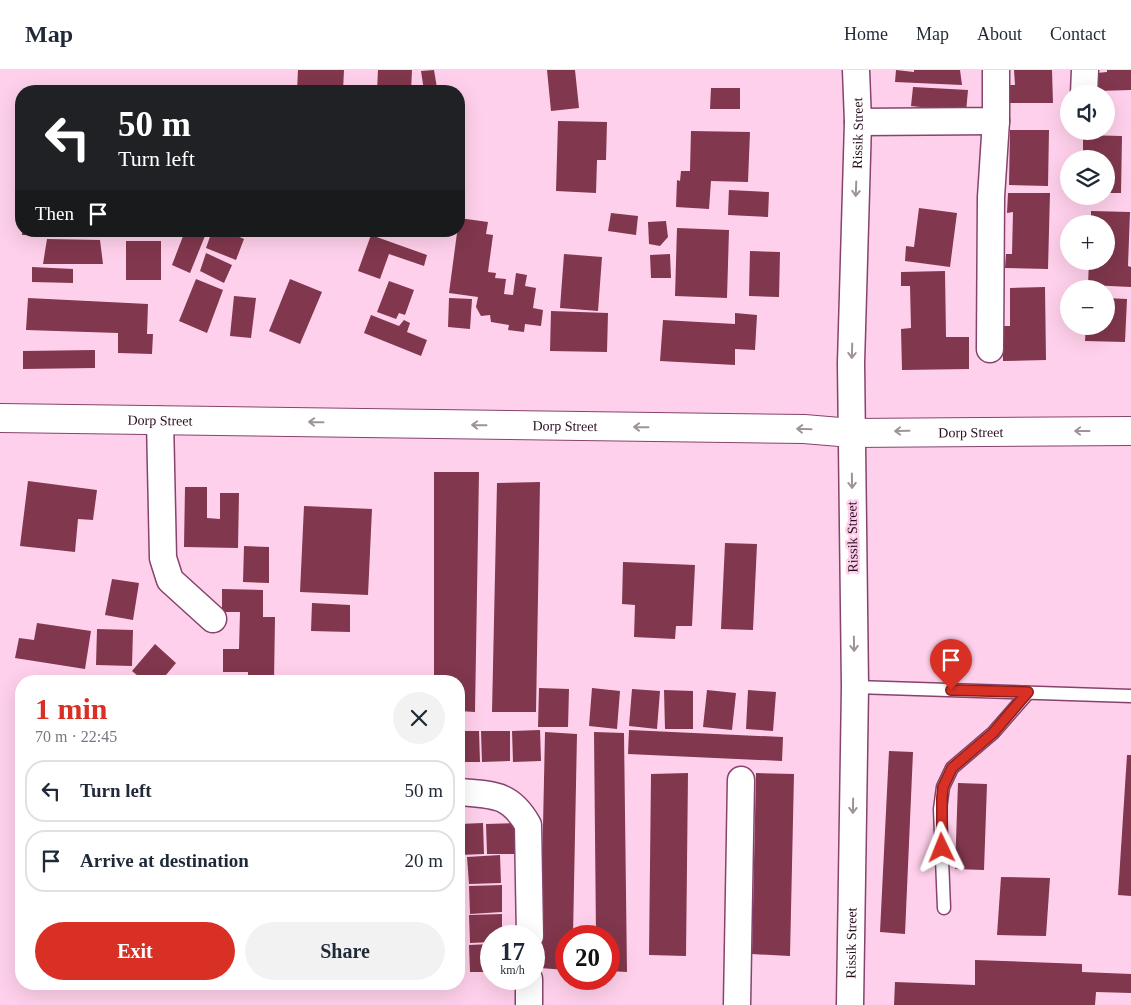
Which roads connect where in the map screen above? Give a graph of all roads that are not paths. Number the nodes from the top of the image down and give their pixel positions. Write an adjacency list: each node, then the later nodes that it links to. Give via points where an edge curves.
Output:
1 (856, 70): 6 (street, Rissik Street)
2 (996, 70): 5 (street)
3 (1084, 70): 4 (street)
4 (1084, 85)
5 (996, 120): 6 (street); 7 (street, via 991,197)
6 (858, 122): 11 (street, Rissik Street, one-way to 11)
7 (990, 349)
8 (0, 418): 9 (street, Dorp Street)
9 (160, 420): 11 (street, Dorp Street, one-way to 9); 12 (street, via 163,558 170,580)
10 (1131, 431): 11 (street, Dorp Street, one-way to 11)
11 (852, 432): 13 (street, Rissik Street, one-way to 13)
12 (213, 619)
13 (855, 687): 14 (lane); 23 (street, Rissik Street, one-way to 23)
14 (1028, 692): 15 (lane); 18 (lane, via 993,733 952,768 943,787 940,809)
15 (1131, 696)
16 (741, 780): 22 (street)
17 (465, 793): 19 (street, via 497,796 510,801 521,811 528,825)
18 (944, 908)
19 (530, 925)
20 (529, 990): 21 (street)
21 (529, 1005)
22 (737, 1005)
23 (850, 1005)

